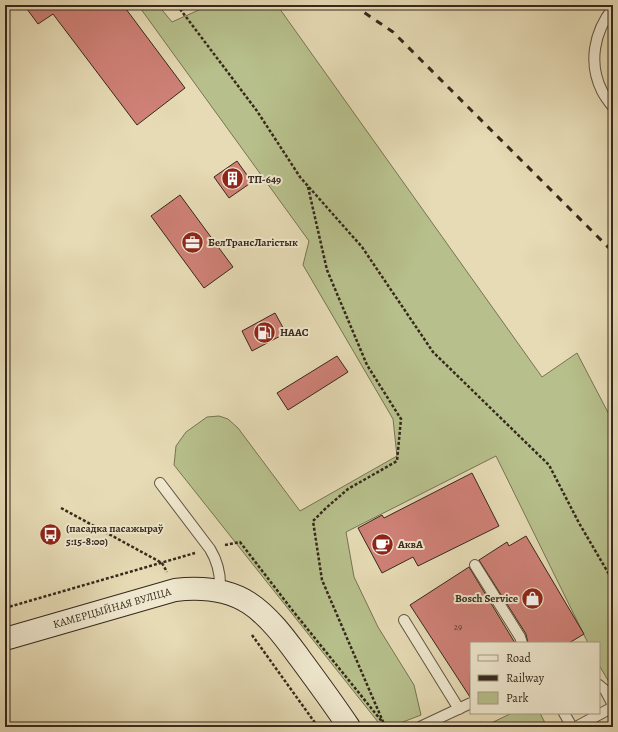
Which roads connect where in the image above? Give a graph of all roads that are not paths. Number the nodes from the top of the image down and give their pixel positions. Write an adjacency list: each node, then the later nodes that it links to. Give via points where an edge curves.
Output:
1 (613, 8): 2 (lane, via 600,30 595,47 594,65 603,93)
2 (613, 107)
3 (160, 483): 5 (lane, via 210,549 218,567)
4 (475, 565): 8 (lane)
5 (220, 591): 7 (main road, КАМЕРЦЫЙНАЯ ВУЛІЦА, via 190,588 175,590); 17 (main road, КАМЕРЦЫЙНАЯ ВУЛІЦА, via 250,603 277,629)
6 (404, 620): 13 (lane)
7 (5, 639)
8 (522, 642)
9 (600, 686): 10 (lane, via 603,687)
10 (603, 698): 12 (lane)
11 (470, 704): 13 (lane)
12 (613, 706): 14 (lane)
13 (459, 709): 18 (lane)
14 (600, 713)
15 (568, 714): 19 (lane)
16 (599, 714): 20 (lane)
17 (349, 727)
18 (420, 727)
19 (572, 727)
20 (576, 727)

